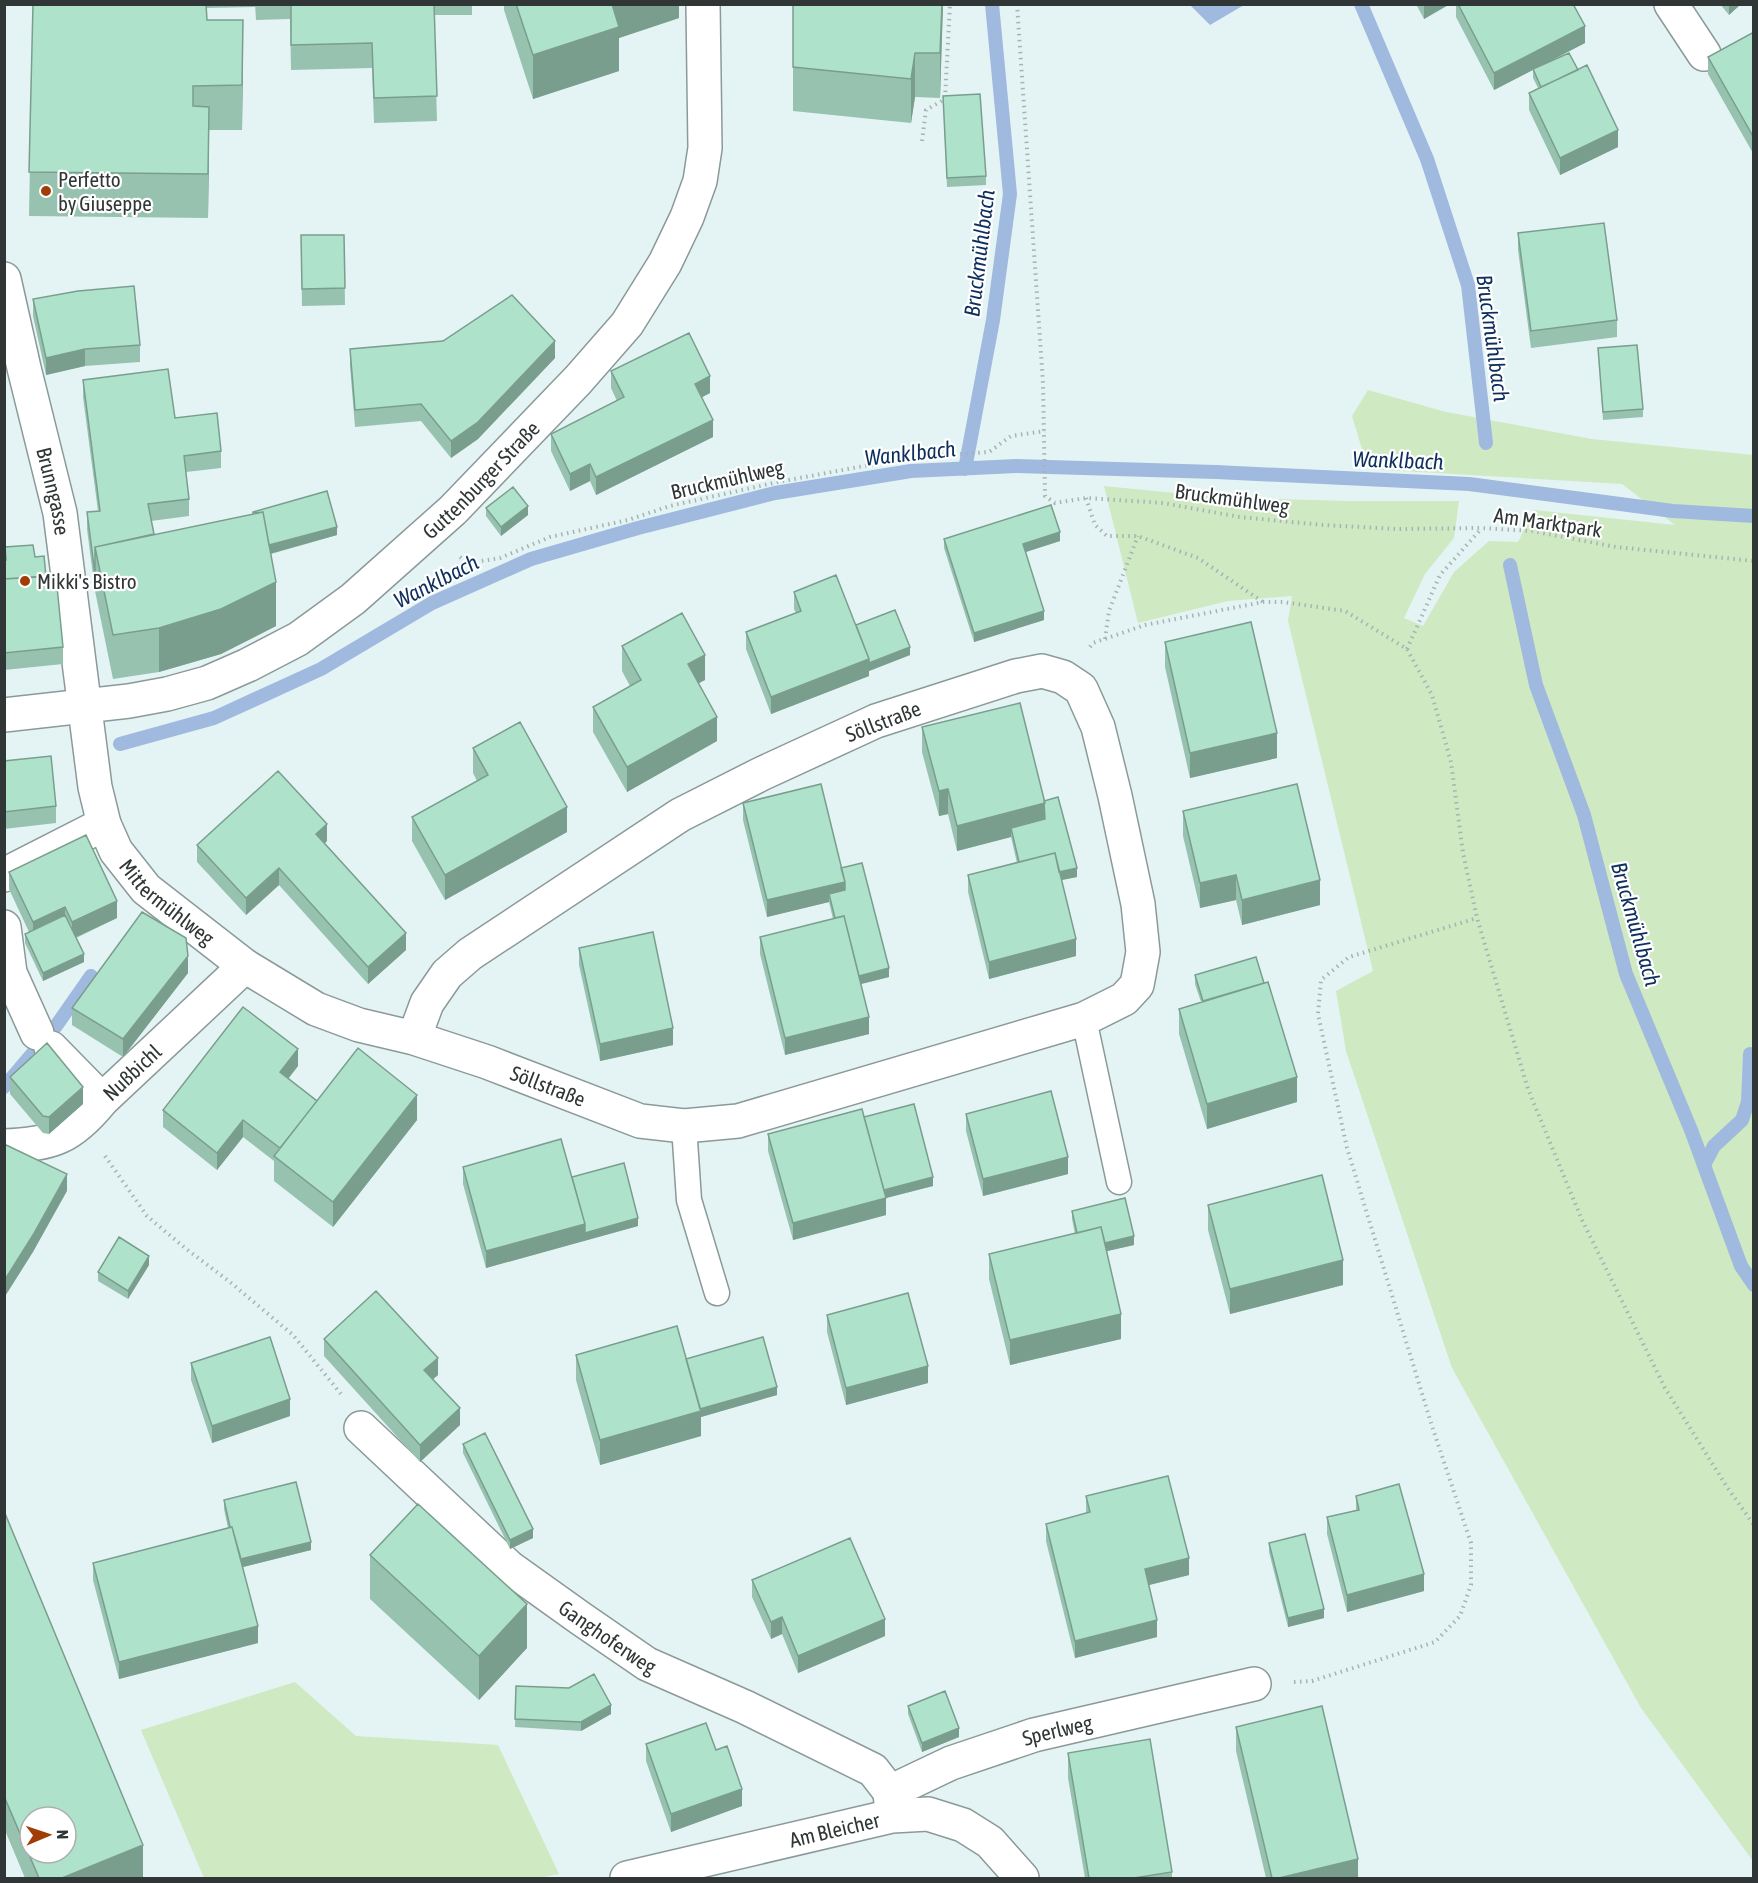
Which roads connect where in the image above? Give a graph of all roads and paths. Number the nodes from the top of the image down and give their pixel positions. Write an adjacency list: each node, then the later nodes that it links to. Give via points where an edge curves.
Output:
1 (703, 4): 11 (street, Guttenburger Straße, via 705,148 700,181 665,263 627,324 578,380)
2 (950, 4): 6 (path, via 945,99 926,110)
3 (1017, 4): 8 (path, Bruckmühlweg)
4 (1671, 4): 5 (street)
5 (1704, 54)
6 (922, 141)
7 (4, 279): 18 (street, Brunngasse, via 60,513)
8 (1045, 432): 9 (path, Bruckmühlweg, via 1045,496 1054,503); 11 (path, Bruckmühlweg, via 1011,436 989,452 906,458 670,506 550,537 500,558 468,563)
9 (1086, 498): 10 (path, Bruckmühlweg, via 1163,503 1240,517 1323,525); 12 (path, via 1095,525 1107,536)
10 (1481, 528): 13 (path, Am Marktpark, via 1532,531 1616,547); 16 (path, Am Marktpark, via 1440,575)
11 (427, 533): 18 (street, Guttenburger Straße, via 353,599 298,639 248,665 207,683 167,694)
12 (1138, 536): 14 (path, via 1198,558); 15 (path, via 1109,611)
13 (1754, 561)
14 (1263, 602): 15 (path, via 1145,625); 16 (path, via 1345,611)
15 (1105, 639): 17 (path, via 1093,643)
16 (1407, 648): 22 (path, via 1432,695 1451,762 1463,853)
17 (1063, 677): 25 (street, Söllstraße, via 1081,688 1098,727 1138,904 1143,952 1137,986 1125,999); 26 (street, Söllstraße, via 1042,671 1016,676 876,721 680,815 470,954 447,974 427,1003)
18 (84, 705): 19 (street, Guttenburger Straße); 20 (street, Mittermühlweg)
19 (4, 715)
20 (104, 824): 21 (street); 24 (street, Mittermühlweg, via 116,851 146,890)
21 (4, 875)
22 (1477, 918): 33 (path, via 1528,1089 1582,1220 1665,1388); 34 (path, via 1349,957 1321,980 1318,1014 1347,1148 1471,1543 1471,1585 1460,1616 1435,1642 1312,1681)
23 (4, 927): 27 (street, via 10,973 44,1041)
24 (245, 966): 26 (street, Söllstraße, via 316,1009 359,1025); 27 (street, Nußbichl)
25 (1084, 1019): 28 (street, Söllstraße, via 738,1121); 30 (lane)
26 (414, 1038): 28 (street, Söllstraße, via 640,1121)
27 (92, 1112): 29 (street, Nußbichl, via 64,1136 34,1145); 32 (path, via 147,1216 294,1335 339,1392)
28 (684, 1126): 31 (lane, via 689,1200)
29 (4, 1146)
30 (1119, 1182)
31 (717, 1293)
32 (361, 1428): 35 (street, Ganghoferweg, via 510,1568 580,1618 647,1664 873,1770)
33 (1754, 1525)
34 (1254, 1684): 35 (street, Sperlweg, via 1035,1735 951,1763)
35 (891, 1804): 36 (street, Am Bleicher); 37 (street, Am Bleicher, via 963,1825 990,1842)
36 (627, 1878)
37 (1022, 1878)

